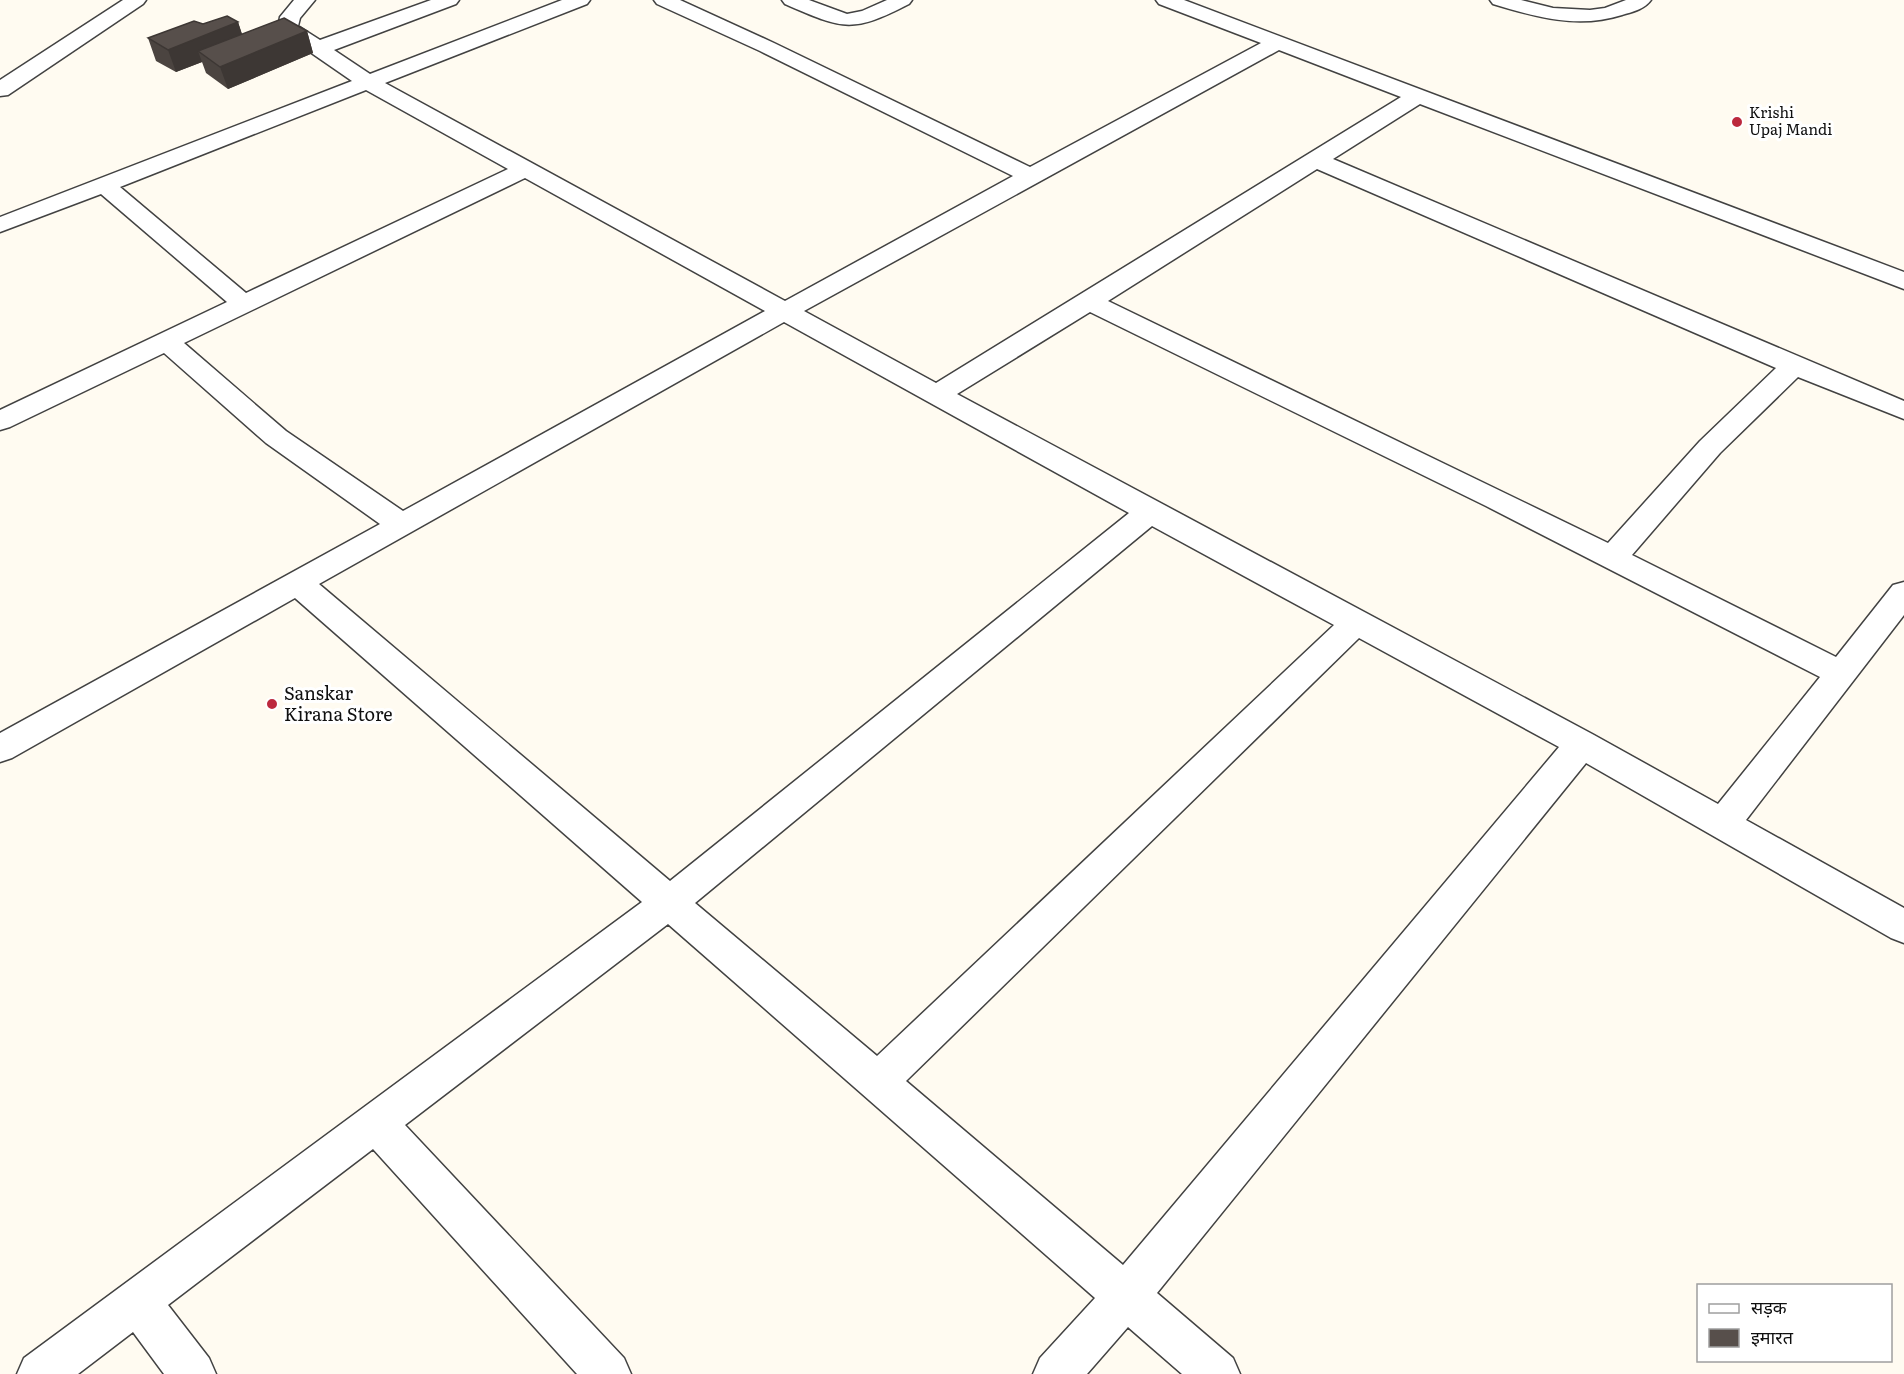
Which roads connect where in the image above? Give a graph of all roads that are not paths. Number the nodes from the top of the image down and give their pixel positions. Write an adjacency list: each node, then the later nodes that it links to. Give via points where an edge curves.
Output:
1 (136, 0): 14 (street)
2 (305, 0): 12 (street, via 290,17 288,28)
3 (449, 0): 12 (street)
4 (580, 0): 13 (street)
5 (664, 0): 18 (street)
6 (792, 0): 7 (street, via 850,21 867,18)
7 (903, 0)
8 (1166, 0): 11 (street)
9 (1500, 0): 10 (street, via 1531,10 1598,16 1624,11)
10 (1641, 0)
11 (1279, 42): 15 (street); 18 (street)
12 (316, 49): 13 (street)
13 (369, 83): 17 (street); 19 (street)
14 (0, 90)
15 (1419, 95): 16 (street); 21 (street)
16 (1316, 159): 22 (street); 26 (street)
17 (525, 170): 23 (street); 24 (street)
18 (1029, 175): 24 (street)
19 (103, 184): 20 (street); 23 (street)
20 (0, 225)
21 (1904, 281)
22 (1089, 302): 27 (street); 32 (street)
23 (246, 305): 25 (street)
24 (783, 310): 27 (street); 31 (street)
25 (167, 342): 29 (street); 31 (street, via 276,437)
26 (1794, 366): 28 (street); 32 (street, via 1710,447)
27 (938, 394): 30 (street)
28 (1904, 411)
29 (0, 421)
30 (1150, 512): 35 (street); 40 (street)
31 (403, 526): 33 (street)
32 (1613, 557): 36 (street)
33 (299, 584): 38 (street); 40 (street)
34 (1904, 593): 36 (street)
35 (1356, 622): 37 (street); 42 (street)
36 (1840, 673): 39 (street)
37 (1582, 744): 39 (street); 44 (street)
38 (0, 749)
39 (1724, 823): 41 (street)
40 (670, 902): 42 (street); 43 (street)
41 (1904, 927)
42 (878, 1081): 44 (street)
43 (376, 1123): 45 (street); 48 (street)
44 (1127, 1295): 49 (street); 50 (street)
45 (137, 1301): 46 (street); 47 (street)
46 (40, 1374)
47 (193, 1374)
48 (608, 1374)
49 (1056, 1374)
50 (1217, 1374)

